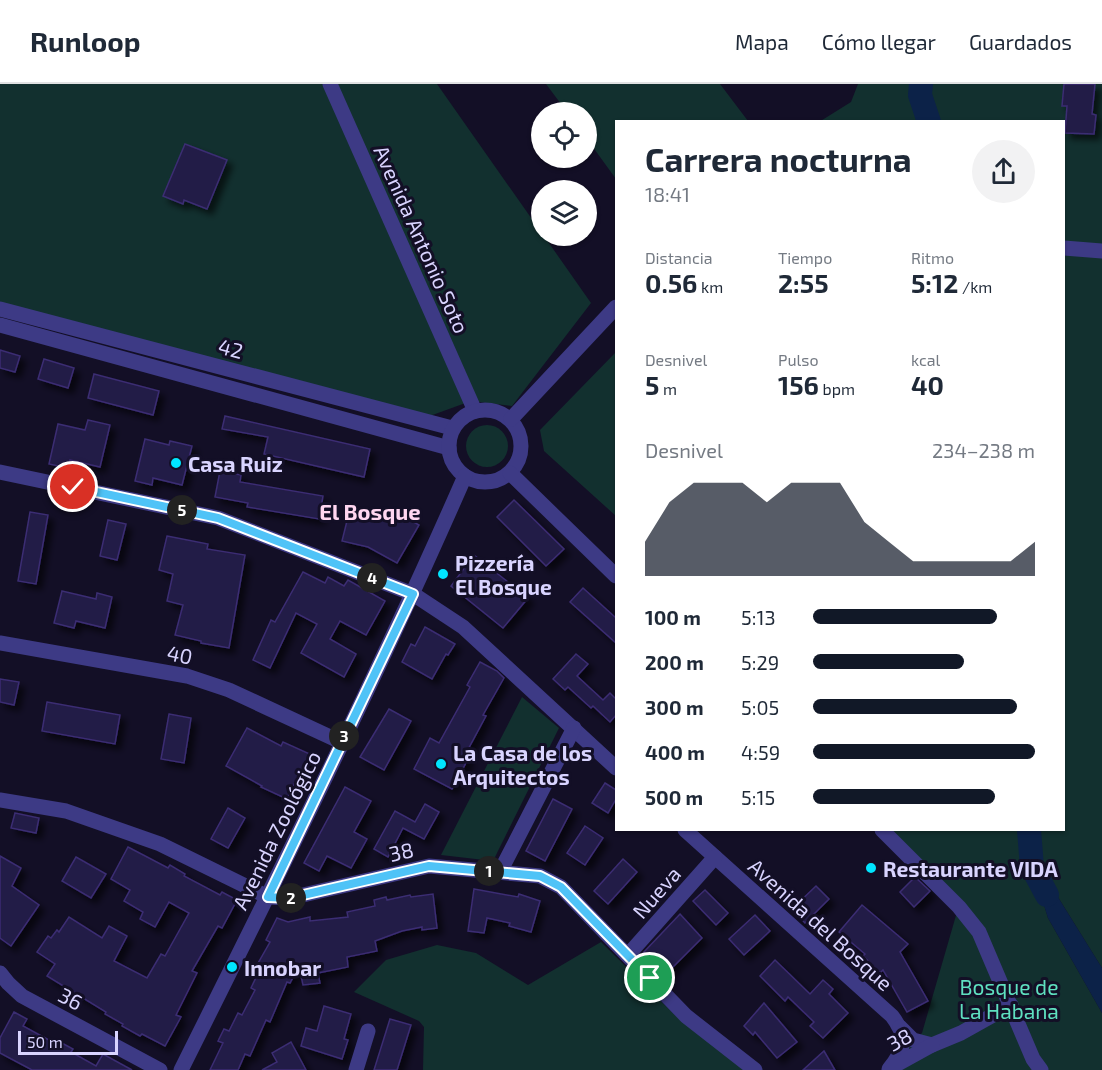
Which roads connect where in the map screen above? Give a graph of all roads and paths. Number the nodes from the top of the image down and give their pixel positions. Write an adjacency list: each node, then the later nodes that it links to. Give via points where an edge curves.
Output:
1 (330, 84): 7 (street, Avenida Antonio Soto)
2 (1065, 248): 3 (street)
3 (1102, 251)
4 (615, 308): 8 (street)
5 (0, 309): 9 (street, 42)
6 (0, 325): 10 (street, 42)
7 (475, 411): 8 (street, via 494,410); 9 (street)
8 (511, 419): 12 (street, via 522,440 522,452)
9 (452, 428): 10 (street)
10 (449, 448): 13 (street, via 452,461)
11 (0, 472): 15 (street, via 218,518)
12 (510, 473): 13 (street, via 480,483); 14 (street)
13 (465, 476): 15 (street, Avenida Zoológico)
14 (615, 575)
15 (413, 594): 17 (street, via 463,627); 18 (street, Avenida Zoológico)
16 (0, 643): 18 (street, 40, via 187,676 229,690)
17 (574, 729): 19 (street); 24 (street)
18 (341, 742): 25 (street, Avenida Zoológico)
19 (615, 767)
20 (0, 800): 25 (street, 38, via 66,811 160,844)
21 (686, 831): 23 (street, Avenida del Bosque)
22 (883, 831): 28 (street, via 979,932)
23 (715, 856): 26 (street, Nueva); 29 (street, Avenida del Bosque)
24 (500, 872): 25 (street, 38, via 429,866 290,898); 26 (street, 38, via 540,876 561,887)
25 (268, 897): 34 (street, Avenida Zoológico)
26 (628, 955): 36 (street, 38, via 686,1016)
27 (0, 973): 33 (street, 36, via 22,996)
28 (1011, 1005): 31 (street); 37 (street)
29 (900, 1027): 31 (street, Avenida del Bosque, via 914,1040); 32 (street, via 902,1046)
30 (368, 1031): 35 (street)
31 (932, 1045): 32 (street, 38)
32 (888, 1069)
33 (160, 1070)
34 (181, 1070)
35 (356, 1070)
36 (755, 1070)
37 (1041, 1070)

